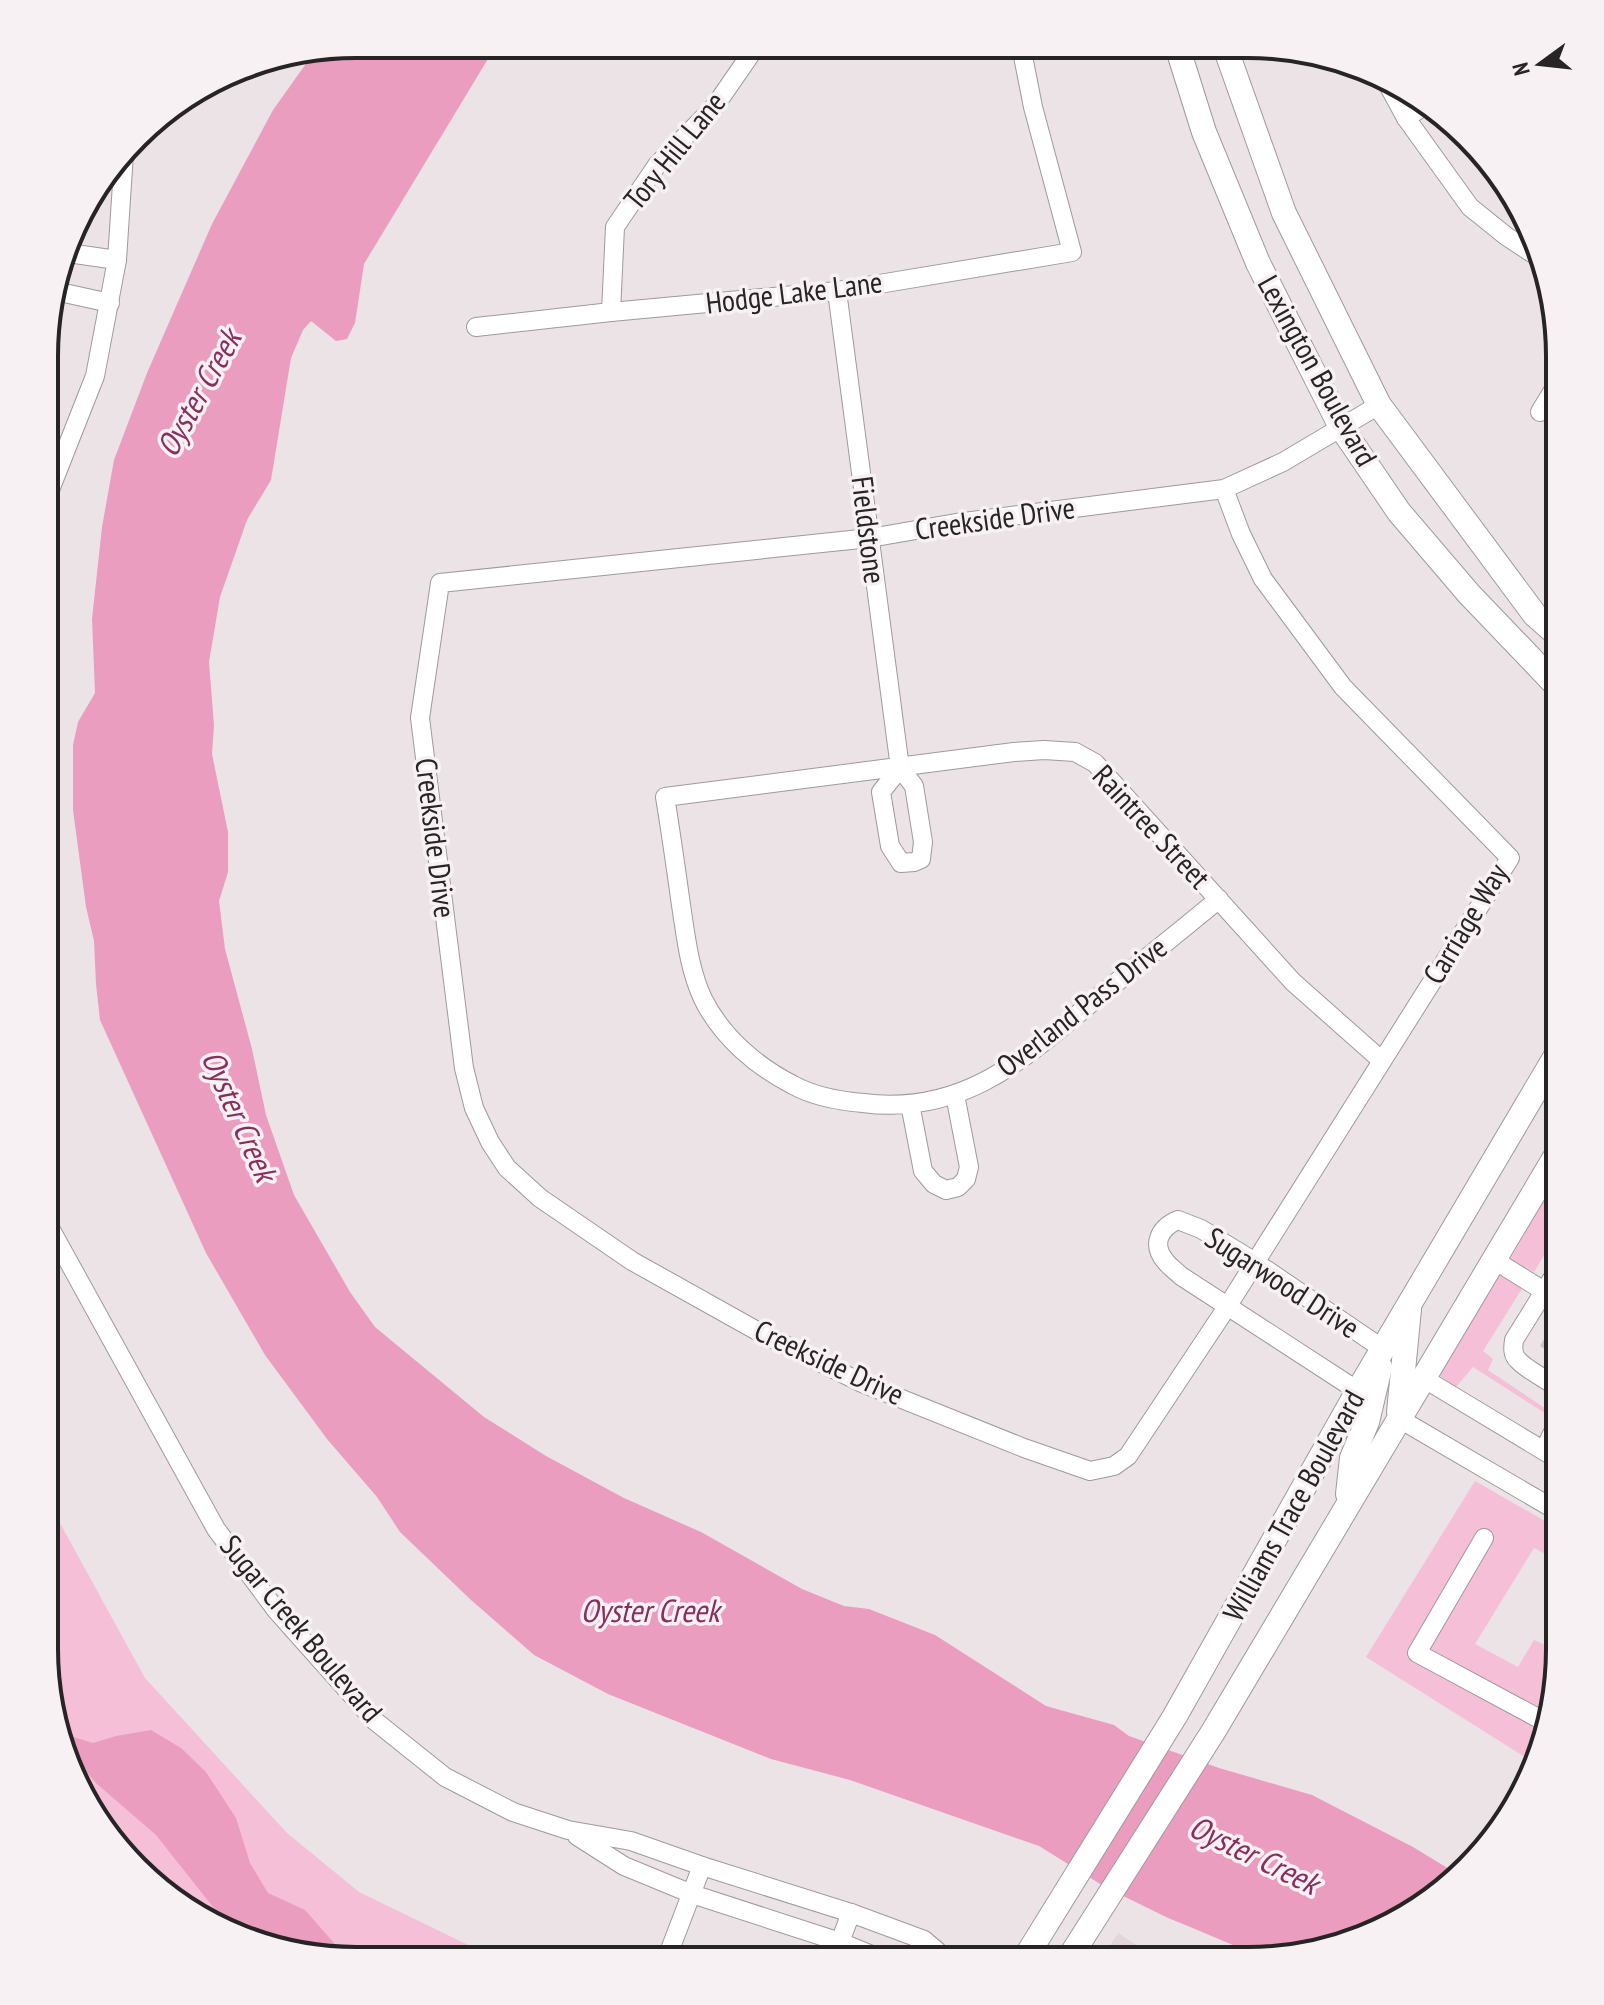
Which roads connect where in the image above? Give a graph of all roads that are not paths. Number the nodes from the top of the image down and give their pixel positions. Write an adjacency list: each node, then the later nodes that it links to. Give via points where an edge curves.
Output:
1 (748, 58): 15 (street, Tory Hill Lane, via 715,106 657,165 615,227)
2 (1023, 58): 12 (street, Hodge Lake Lane, via 1072,252)
3 (1181, 58): 20 (main road, Lexington Boulevard, via 1204,132 1258,263)
4 (1229, 58): 18 (main road, Lexington Boulevard, via 1284,213)
5 (1394, 97): 7 (street)
6 (1417, 110): 7 (street)
7 (1406, 118): 9 (street, via 1470,207)
8 (123, 169): 11 (street)
9 (1526, 249)
10 (76, 254): 11 (street)
11 (117, 260): 14 (street)
12 (837, 291): 15 (street, Hodge Lake Lane); 23 (street, Fieldstone)
13 (65, 293): 14 (street)
14 (110, 303): 21 (street, via 95,376)
15 (611, 312): 16 (street, Hodge Lake Lane)
16 (476, 327)
17 (1546, 402): 19 (street)
18 (1379, 405): 20 (street, Creekside Drive); 24 (main road, Lexington Boulevard)
19 (1540, 412)
20 (1341, 427): 22 (street, Creekside Drive); 25 (main road, Lexington Boulevard, via 1399,512)
21 (58, 470)
22 (1224, 489): 23 (street, Creekside Drive); 29 (street, Carriage Way, via 1263,579 1343,687 1510,858)
23 (870, 538): 26 (street, Fieldstone); 40 (street, Creekside Drive, via 440,583 420,718 464,1068 474,1108 507,1168 540,1198 632,1261 862,1383 1090,1471 1114,1466 1128,1456)
24 (1546, 625)
25 (1546, 674)
26 (900, 768): 27 (street, Raintree Street); 28 (street, Raintree Street, via 1014,752 1075,752 1095,763)
27 (665, 797): 32 (street, Overland Pass Drive, via 690,963 703,1000 739,1048 768,1073 807,1092 840,1101)
28 (1219, 899): 29 (street, Raintree Street, via 1293,982); 31 (street, Overland Pass Drive, via 1030,1053 994,1078)
29 (1381, 1060): 36 (street, Carriage Way)
30 (1546, 1094): 39 (main road, Williams Trace Boulevard)
31 (955, 1095): 32 (street, Overland Pass Drive); 32 (street, via 969,1167 958,1187 946,1190 923,1171)
32 (910, 1104)
33 (1546, 1173): 35 (main road, Williams Trace Boulevard)
34 (58, 1243): 51 (street, Sugar Creek Boulevard, via 216,1529 276,1610 375,1721 445,1777 513,1812)
35 (1494, 1260): 38 (street); 42 (main road, Williams Trace Boulevard)
36 (1255, 1262): 40 (street, Carriage Way); 40 (street, Sugarwood Drive, via 1188,1223 1178,1220 1161,1231 1164,1261); 41 (street, Sugarwood Drive)
37 (1546, 1288): 38 (street)
38 (1544, 1291): 43 (street, via 1514,1340 1513,1353)
39 (1410, 1302): 41 (main road, Williams Trace Boulevard); 45 (main road)
40 (1227, 1307): 44 (street, Sugarwood Drive)
41 (1383, 1349): 44 (main road, Williams Trace Boulevard); 47 (main road, via 1367,1422 1352,1458)
42 (1423, 1378): 45 (main road, Williams Trace Boulevard); 46 (street)
43 (1546, 1379)
44 (1358, 1391): 60 (main road, Williams Trace Boulevard, via 1175,1716)
45 (1398, 1418): 47 (main road, Williams Trace Boulevard); 48 (street)
46 (1546, 1451)
47 (1347, 1504): 61 (main road, Williams Trace Boulevard, via 1213,1732)
48 (1546, 1504)
49 (1484, 1538): 50 (street, via 1417,1653)
50 (1538, 1718)
51 (568, 1830): 52 (street, Sugar Creek Boulevard, via 631,1841); 53 (street, Sugar Creek Boulevard, via 624,1866)
52 (702, 1866): 53 (street); 54 (street, Sugar Creek Boulevard)
53 (692, 1894): 55 (street, Sugar Creek Boulevard); 56 (street)
54 (851, 1913): 55 (street); 59 (street, Sugar Creek Boulevard)
55 (840, 1942): 57 (street); 58 (street, Sugar Creek Boulevard)
56 (671, 1947)
57 (838, 1947)
58 (852, 1947)
59 (932, 1947)
60 (1032, 1947)
61 (1077, 1947)

